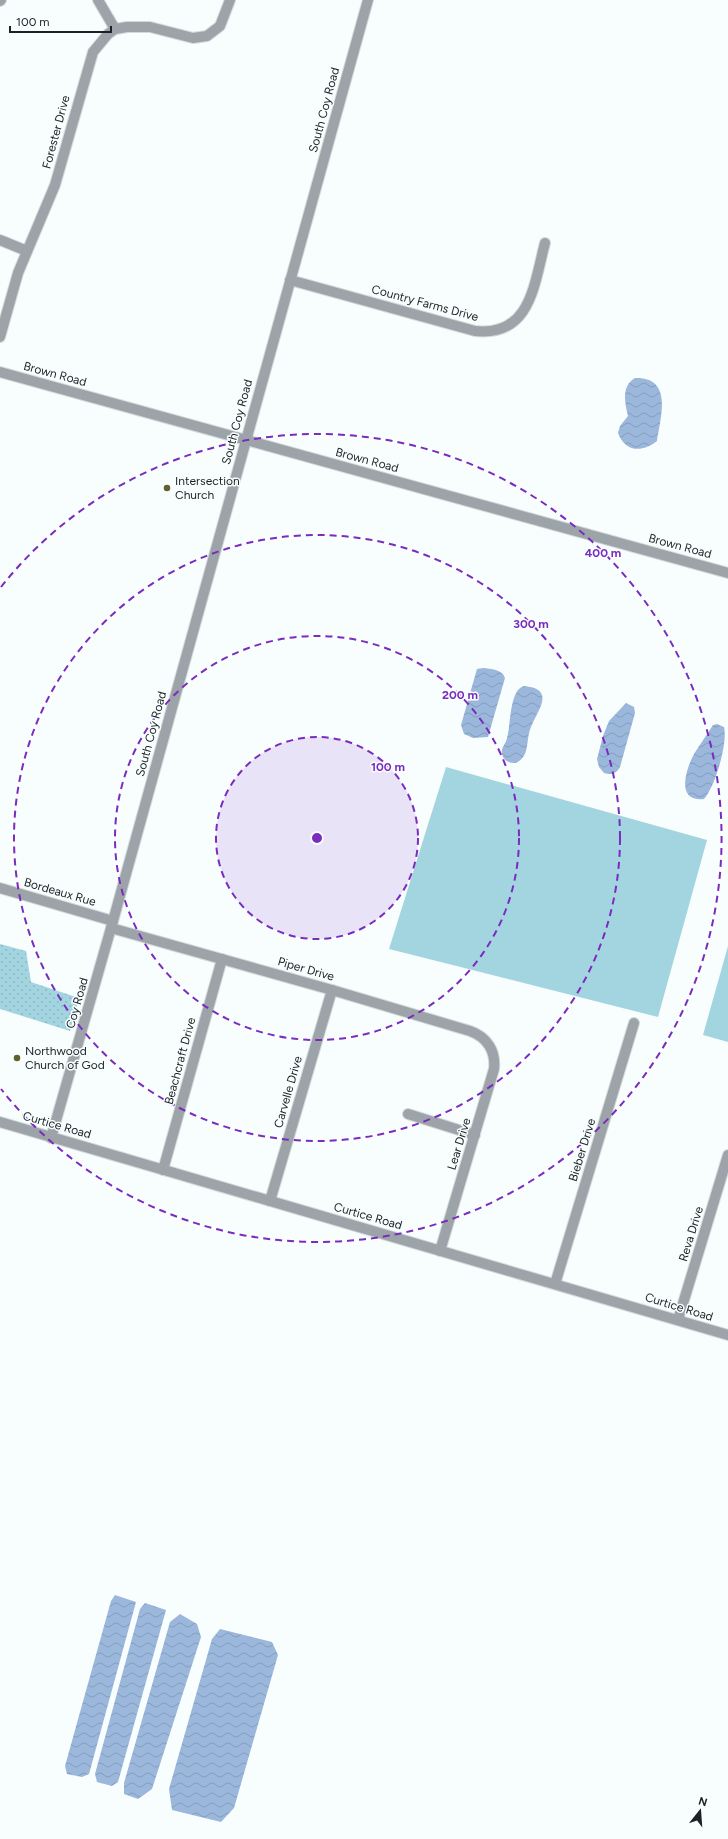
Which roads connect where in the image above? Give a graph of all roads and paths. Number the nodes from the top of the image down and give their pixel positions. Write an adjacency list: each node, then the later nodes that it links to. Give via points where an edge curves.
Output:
1 (98, 0): 4 (street)
2 (230, 0): 4 (street, via 220,26 207,36 193,38 139,26)
3 (368, 0): 8 (street, South Coy Road)
4 (115, 29): 7 (street, Forester Drive, via 93,52 55,185)
5 (0, 240): 7 (street)
6 (545, 242): 8 (street, Country Farms Drive, via 524,311 515,322 489,332 475,331)
7 (27, 251): 9 (street, Forester Drive)
8 (290, 280): 11 (street, South Coy Road)
9 (0, 338)
10 (0, 372): 11 (street, Brown Road)
11 (246, 440): 12 (street, Brown Road); 13 (street, South Coy Road)
12 (728, 573)
13 (126, 874): 15 (street, Coy Road)
14 (0, 888): 15 (street, Bordeaux Rue)
15 (112, 925): 16 (street, Piper Drive); 23 (street, Coy Road)
16 (222, 959): 17 (street, Piper Drive); 25 (street, Beachcraft Drive)
17 (332, 990): 19 (street, Piper Drive, via 470,1031); 26 (street, Carvelle Drive)
18 (634, 1023): 28 (street, Bieber Drive)
19 (490, 1044): 22 (street, Lear Drive, via 495,1058 494,1069)
20 (408, 1114): 22 (street)
21 (0, 1122): 23 (street, Curtice Road)
22 (475, 1134): 27 (street, Lear Drive)
23 (51, 1138): 25 (street, Curtice Road)
24 (728, 1155): 29 (street, Reva Drive)
25 (163, 1170): 26 (street, Curtice Road)
26 (270, 1201): 27 (street, Curtice Road)
27 (440, 1251): 28 (street, Curtice Road)
28 (555, 1284): 29 (street, Curtice Road)
29 (678, 1320): 30 (street, Curtice Road)
30 (728, 1335)

